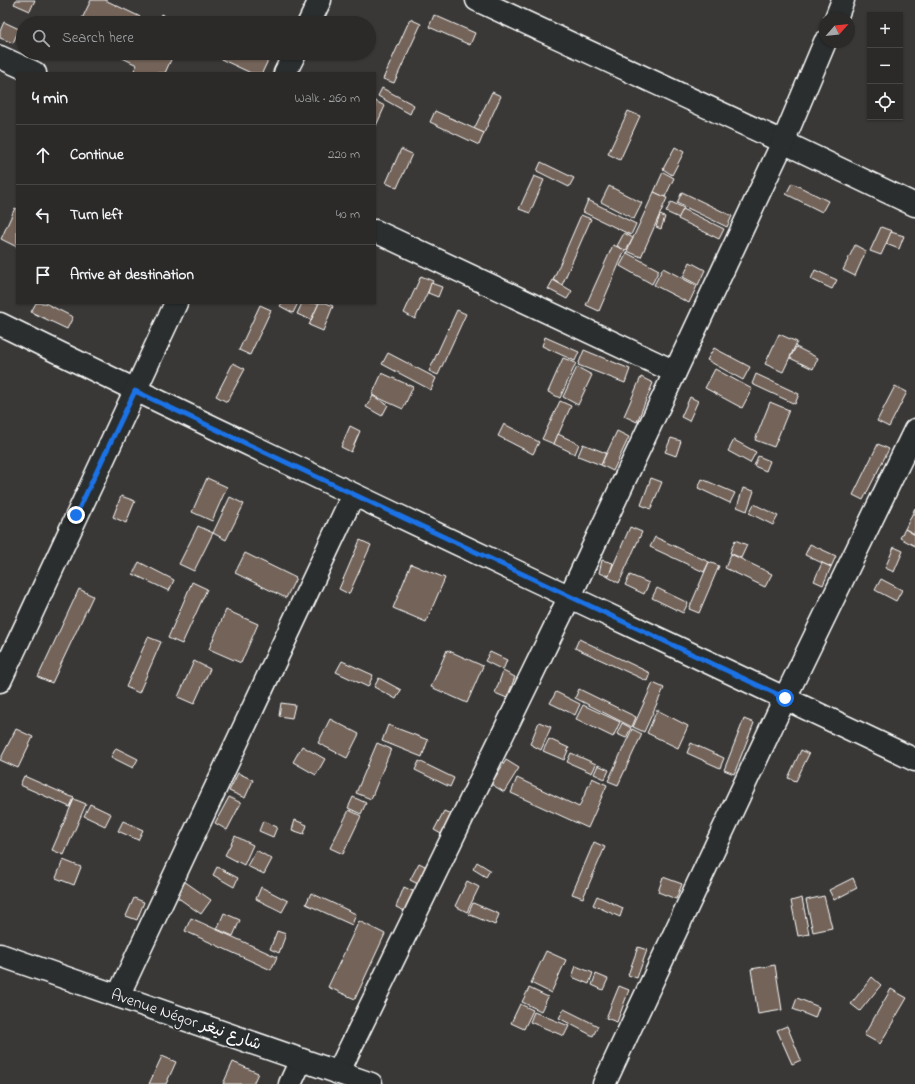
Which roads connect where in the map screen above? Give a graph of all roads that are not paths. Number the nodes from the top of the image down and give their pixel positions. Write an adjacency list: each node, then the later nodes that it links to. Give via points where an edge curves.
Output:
1 (320, 0): 5 (street)
2 (477, 0): 11 (street)
3 (843, 0): 4 (street)
4 (838, 12)
5 (312, 16)
6 (823, 48): 11 (street)
7 (0, 57): 9 (street)
8 (292, 60): 10 (street)
9 (33, 72)
10 (286, 72)
11 (783, 142): 12 (street); 16 (street)
12 (915, 205)
13 (376, 231): 16 (street)
14 (176, 304): 17 (street)
15 (0, 324): 17 (street)
16 (675, 372): 20 (street)
17 (135, 391): 19 (street); 21 (street)
18 (915, 430): 22 (street)
19 (353, 495): 20 (street); 25 (street)
20 (570, 596): 22 (street); 27 (street)
21 (0, 682)
22 (785, 698): 23 (street); 30 (street)
23 (915, 760)
24 (0, 955): 25 (street, Avenue Négor شارع نيغر)
25 (118, 996): 26 (street, Avenue Négor شارع نيغر)
26 (301, 1060): 27 (street, Avenue Négor شارع نيغر); 28 (street)
27 (338, 1073): 29 (street, Avenue Négor شارع نيغر)
28 (290, 1084)
29 (372, 1084)
30 (604, 1084)

